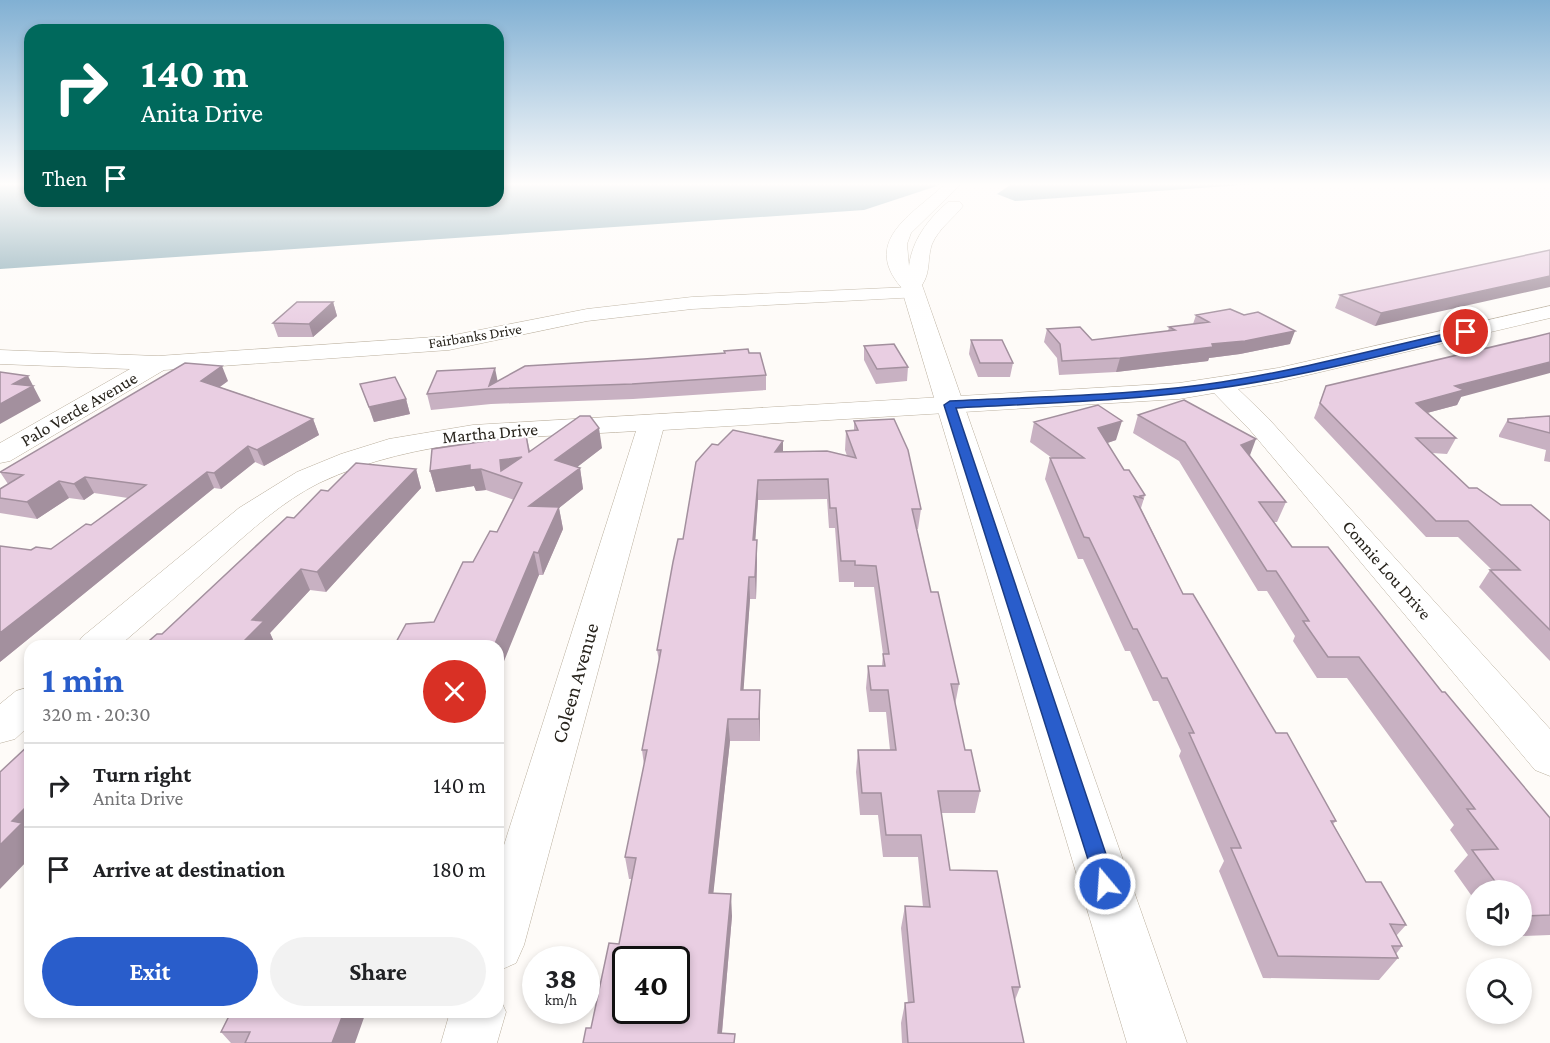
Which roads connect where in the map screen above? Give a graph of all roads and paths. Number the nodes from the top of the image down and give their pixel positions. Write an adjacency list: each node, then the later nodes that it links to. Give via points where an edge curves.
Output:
1 (930, 232): 2 (street, via 921,248 920,275)
2 (912, 289): 5 (street, Fairbanks Drive, via 692,303 587,315 449,343); 7 (street)
3 (1550, 312): 6 (street, Martha Drive)
4 (0, 357): 5 (street, Fairbanks Drive)
5 (158, 363): 9 (street, Palo Verde Avenue)
6 (1220, 385): 7 (street, Martha Drive); 13 (street, Connie Lou Drive, via 1259,424)
7 (950, 405): 8 (street, Martha Drive); 17 (street)
8 (652, 422): 10 (street, Martha Drive, via 432,438 328,468 250,515); 14 (street, Coleen Avenue)
9 (0, 455)
10 (102, 640)
11 (24, 707): 12 (street)
12 (0, 727)
13 (1550, 758)
14 (504, 925)
15 (476, 1018): 16 (street)
16 (469, 1043)
17 (1157, 1043)

